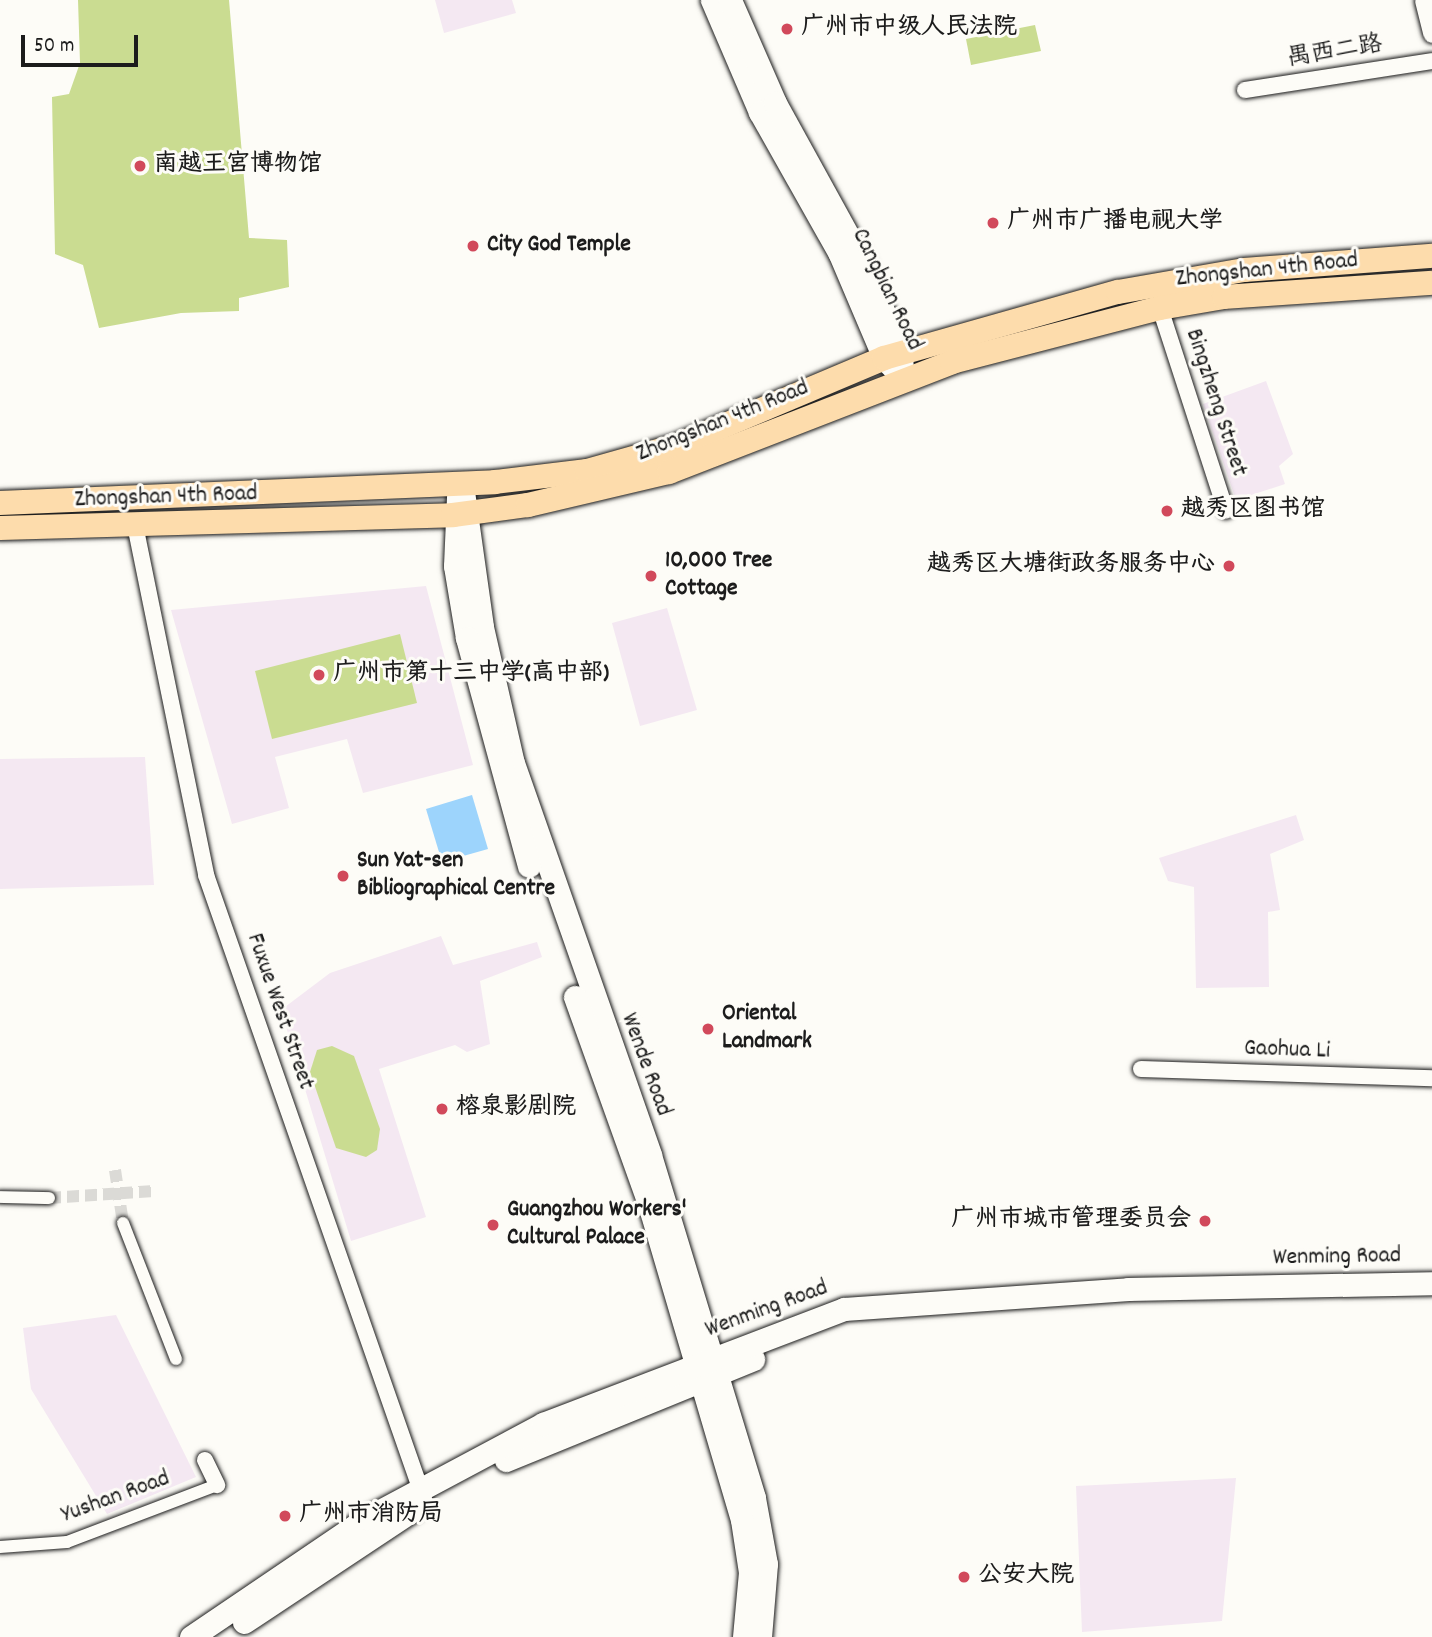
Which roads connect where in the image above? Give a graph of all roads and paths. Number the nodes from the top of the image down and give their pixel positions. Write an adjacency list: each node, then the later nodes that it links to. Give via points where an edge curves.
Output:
1 (712, 0): 10 (main road, Cangbian Road, via 760,112)
2 (730, 0): 10 (main road, Cangbian Road, via 775,103 849,234)
3 (1424, 0): 4 (street)
4 (1432, 33)
5 (1432, 61): 6 (street, 禺西二路)
6 (1245, 90)
7 (1432, 256): 10 (main road, Zhongshan 4th Road, via 1172,280)
8 (1432, 283): 9 (main road, Zhongshan 4th Road, via 1249,295)
9 (1160, 308): 11 (main road, Zhongshan 4th Road); 14 (street, Bingzheng Street)
10 (893, 355): 11 (main road, Cangbian Road); 12 (main road, Zhongshan 4th Road, via 635,459 548,478)
11 (903, 378): 15 (main road, Zhongshan 4th Road, via 638,482)
12 (462, 484): 13 (main road, Zhongshan 4th Road); 15 (main road)
13 (0, 503)
14 (1226, 511)
15 (462, 513): 16 (main road, Zhongshan 4th Road); 26 (main road, Wende Road, via 460,600 495,756)
16 (135, 525): 17 (main road, Zhongshan 4th Road); 29 (street, Fuxue West Street, via 206,874)
17 (0, 528)
18 (1140, 1069): 19 (street, Gaohua Li)
19 (1432, 1078)
20 (0, 1197): 21 (street)
21 (49, 1198)
22 (124, 1223): 25 (street)
23 (1432, 1283): 26 (main road, Wenming Road, via 1128,1289 879,1302)
24 (1432, 1298): 26 (main road, Wenming Road, via 1133,1302 895,1315 843,1324)
25 (176, 1359)
26 (705, 1369): 29 (main road, Wenming Road); 33 (main road, Wende Road, via 747,1548); 34 (main road, Wende Road, via 764,1542)
27 (205, 1460): 28 (street, Yushan Road)
28 (217, 1485): 30 (street, Yushan Road, via 67,1542)
29 (423, 1495): 31 (main road, Wenming Road); 32 (main road, Wenming Road)
30 (0, 1547)
31 (191, 1637)
32 (221, 1637)
33 (744, 1637)
34 (760, 1637)

